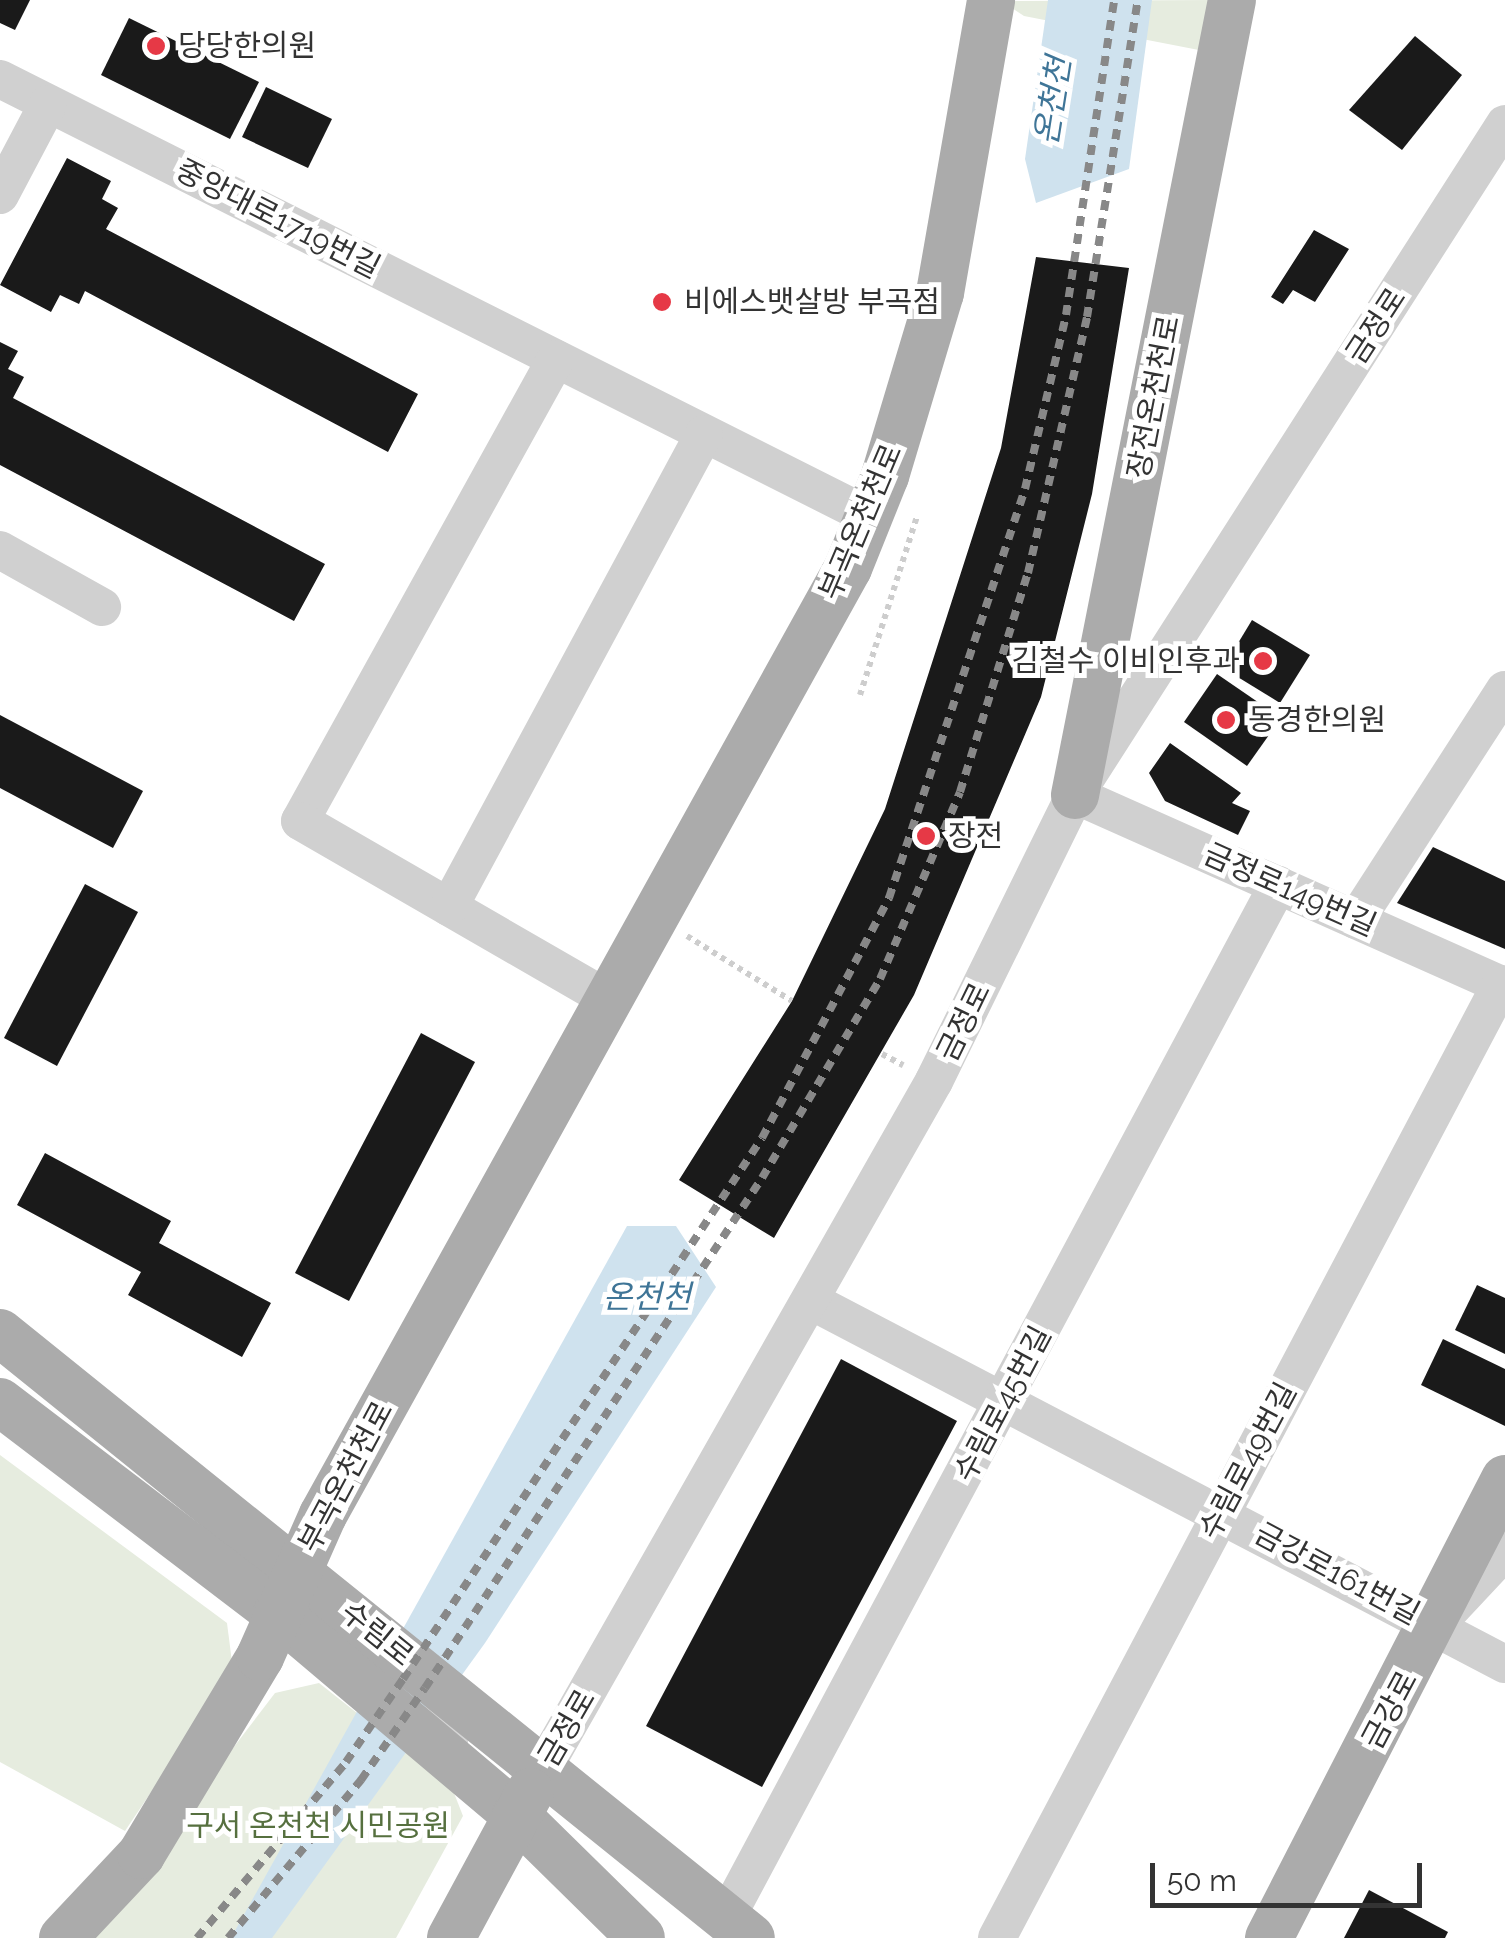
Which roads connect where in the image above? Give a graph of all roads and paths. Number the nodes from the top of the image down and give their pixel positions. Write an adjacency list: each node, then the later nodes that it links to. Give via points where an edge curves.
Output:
1 (990, 0): 9 (main road, 부곡온천천로, via 940,293)
2 (1232, 0): 13 (main road, 장전온천천로)
3 (0, 80): 4 (street, 중앙대로1719번길)
4 (48, 104): 6 (street); 7 (street, 중앙대로1719번길)
5 (1505, 124): 13 (street, 금정로)
6 (0, 196)
7 (556, 359): 8 (street, 중앙대로1719번길); 15 (street, via 300,820)
8 (704, 434): 9 (street, 중앙대로1719번길); 15 (street)
9 (868, 516): 19 (main road, 부곡온천천로, via 848,568)
10 (0, 550): 11 (street)
11 (102, 606)
12 (1505, 690): 16 (street)
13 (1076, 795): 14 (street, 금정로149번길); 21 (street, 금정로, via 934,1082)
14 (1278, 885): 16 (street, 금정로149번길); 24 (street, 수림로45번길)
15 (449, 907): 19 (street)
16 (1356, 920): 18 (street, 금정로149번길)
17 (670, 926): 20 (path)
18 (1503, 985): 26 (street, 수림로49번길)
19 (606, 998): 28 (main road, 부곡온천천로)
20 (792, 1000)
21 (812, 1302): 24 (street, 금강로161번길); 32 (street, 금정로)
22 (0, 1332): 28 (main road, 수림로)
23 (0, 1402): 29 (main road, 수림로)
24 (1004, 1403): 26 (street, 금강로161번길); 34 (street, 수림로45번길)
25 (1505, 1479): 30 (main road, 금강로)
26 (1222, 1512): 30 (street, 금강로161번길); 38 (street, 수림로49번길)
27 (1505, 1551): 30 (street)
28 (310, 1580): 29 (main road, 부곡온천천로); 32 (main road, 수림로)
29 (290, 1625): 33 (main road, 수림로); 35 (main road, 부곡온천천로, via 260,1657 140,1855)
30 (1434, 1627): 31 (street, 금강로161번길); 39 (main road, 금강로)
31 (1505, 1664)
32 (544, 1767): 33 (main road, 금정로); 34 (main road, 수림로, via 606,1829)
33 (516, 1815): 36 (main road, 금정로); 37 (main road, 수림로)
34 (738, 1930)
35 (63, 1938)
36 (451, 1938)
37 (641, 1938)
38 (997, 1938)
39 (1269, 1938)

